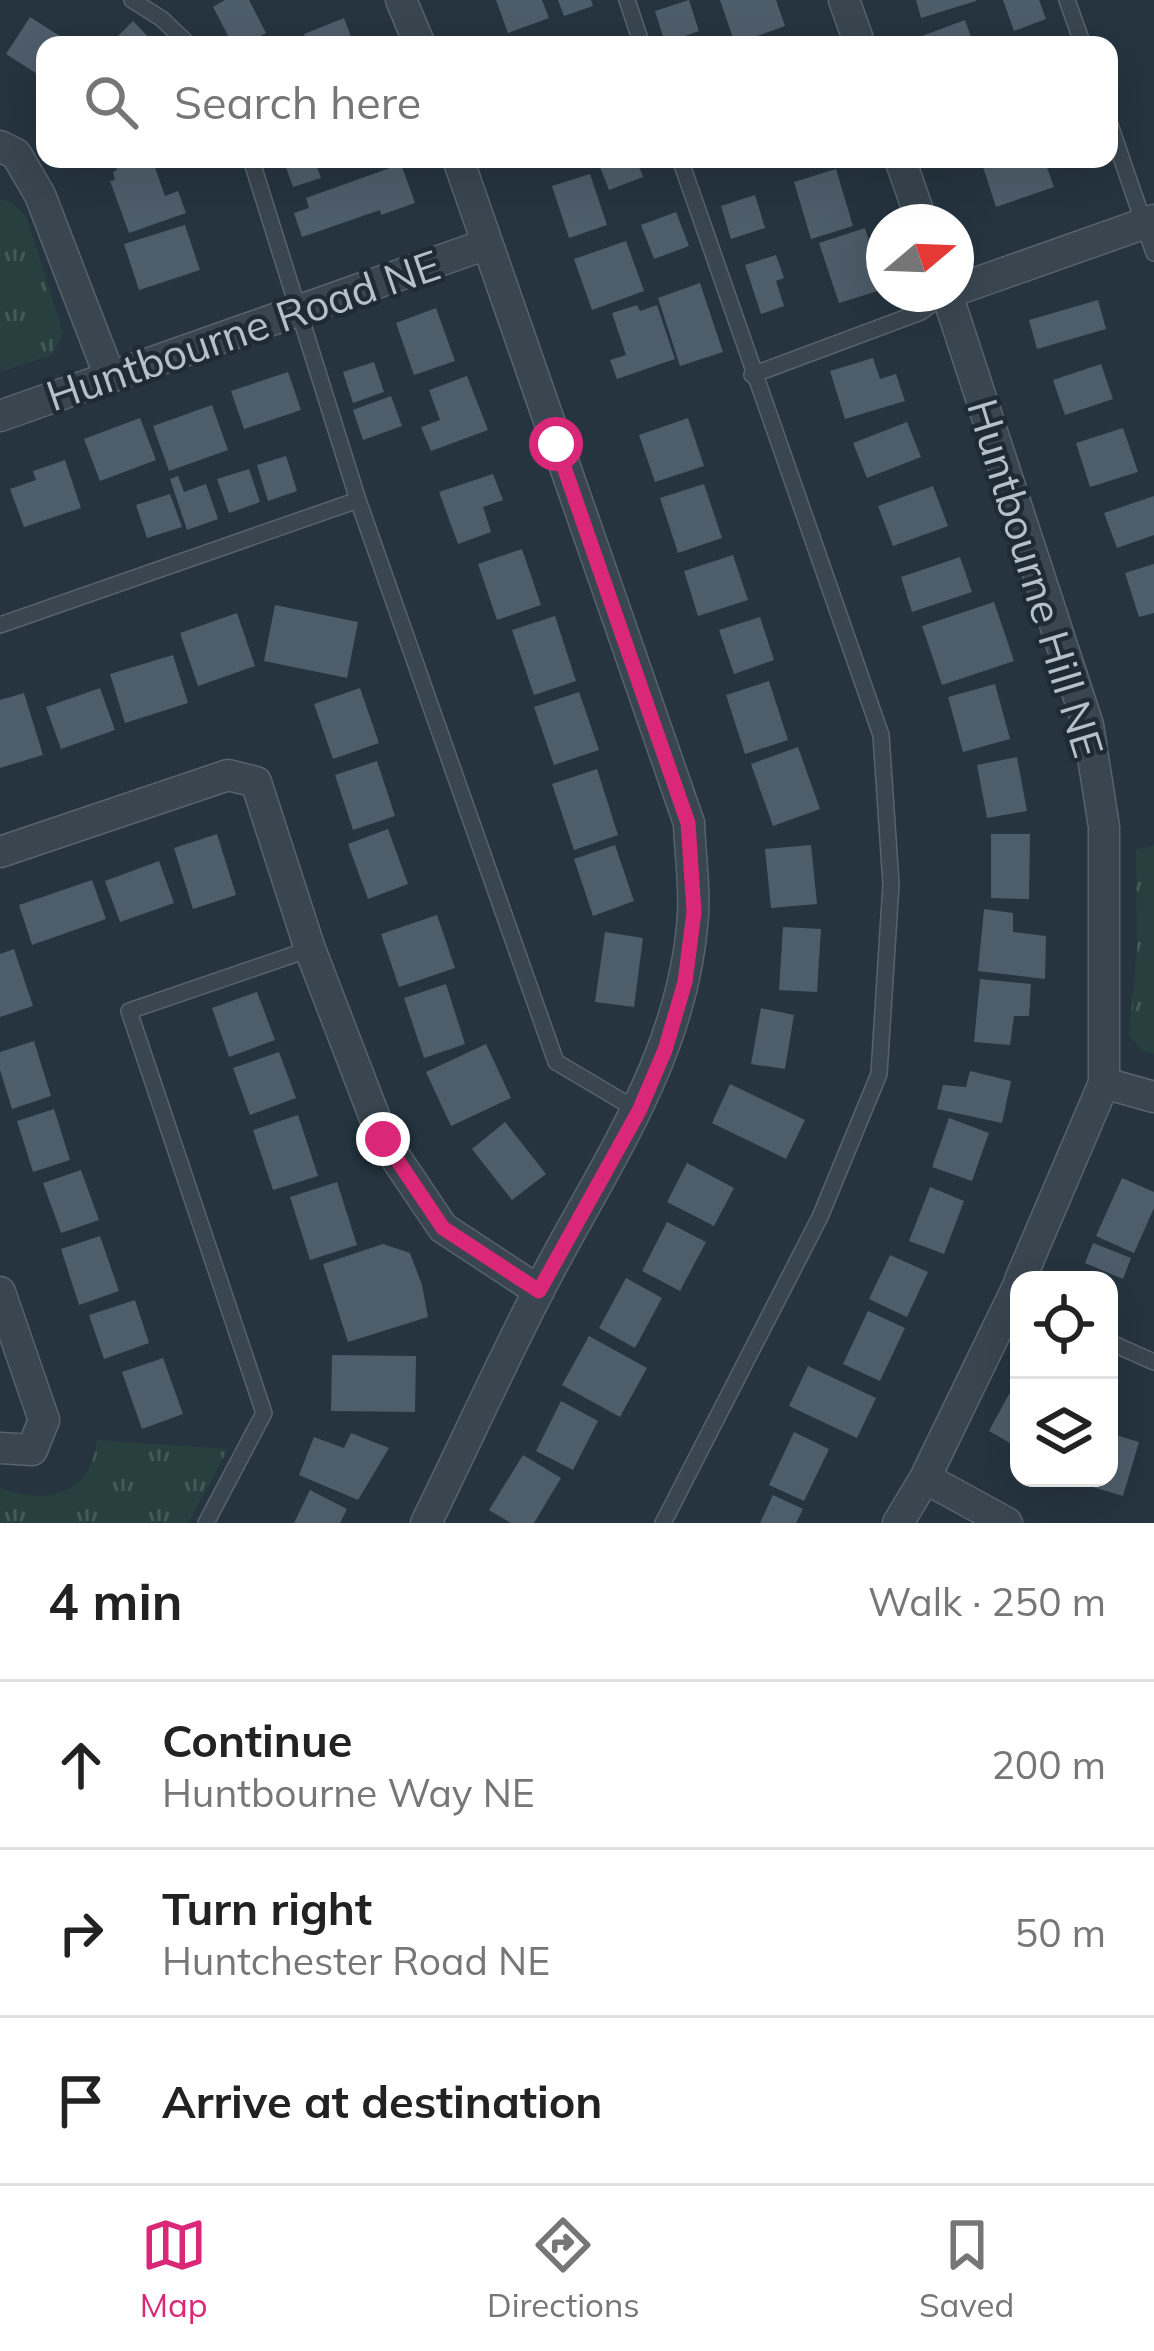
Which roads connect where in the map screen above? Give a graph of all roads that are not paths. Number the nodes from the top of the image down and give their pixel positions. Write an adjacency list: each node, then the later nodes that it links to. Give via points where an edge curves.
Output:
1 (132, 0): 6 (lane)
2 (401, 0): 7 (street)
3 (627, 0): 8 (lane)
4 (844, 0): 9 (street)
5 (1067, 0): 10 (lane)
6 (180, 36)
7 (416, 36)
8 (639, 36)
9 (857, 36)
10 (1080, 36)
11 (0, 146): 25 (street, via 16,154 40,195)
12 (1118, 146): 18 (lane)
13 (254, 168): 21 (lane)
14 (461, 168): 19 (street)
15 (683, 168): 24 (lane)
16 (903, 168): 17 (street)
17 (916, 204)
18 (1151, 233): 20 (street)
19 (487, 244): 21 (street, Huntbourne Road NE); 33 (street, via 688,823 694,912 685,982)
20 (974, 285)
21 (301, 310): 25 (street, Huntbourne Road NE); 27 (lane)
22 (921, 312): 24 (lane)
23 (953, 312): 31 (street, Huntbourne Hill NE, via 1088,725 1104,827)
24 (752, 375): 44 (lane, via 881,735 891,884 879,1073 820,1217)
25 (110, 377): 26 (street, Huntbourne Road NE)
26 (0, 416)
27 (358, 500): 28 (lane); 33 (lane, via 556,1061)
28 (0, 626)
29 (0, 852): 30 (street, via 228,775 256,782)
30 (310, 949): 35 (street, via 395,1157 443,1228); 42 (lane, via 128,1011 264,1413)
31 (1104, 1083): 32 (street); 34 (street, Huntbourne Hill NE)
32 (1154, 1097)
33 (639, 1111): 35 (street)
34 (1027, 1271)
35 (539, 1291): 43 (street)
36 (0, 1292): 40 (street, via 44,1420 32,1450)
37 (1010, 1308): 41 (street, Huntbourne Hill NE)
38 (1118, 1346): 39 (lane)
39 (1154, 1362)
40 (0, 1448)
41 (925, 1478): 45 (street, Huntbourne Hill NE); 46 (street)
42 (206, 1523)
43 (426, 1523)
44 (663, 1523)
45 (898, 1523)
46 (1007, 1523)

